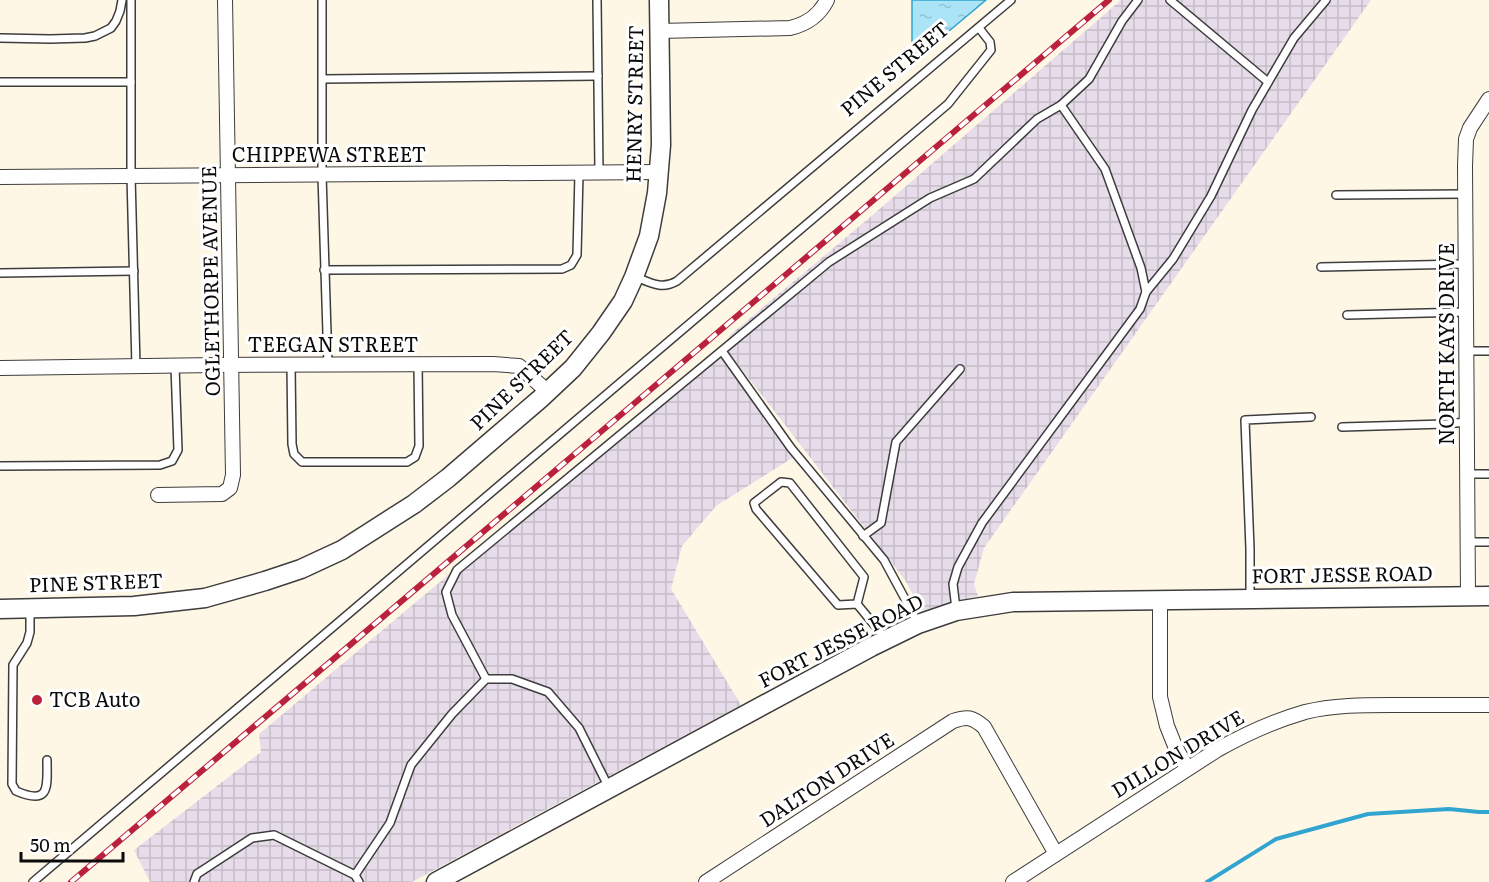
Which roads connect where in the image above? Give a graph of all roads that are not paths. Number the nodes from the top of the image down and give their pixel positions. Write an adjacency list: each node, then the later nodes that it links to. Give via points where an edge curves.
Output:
1 (122, 0): 14 (lane, via 111,28 94,36)
2 (131, 0): 18 (lane)
3 (225, 0): 27 (street, OGLETHORPE AVENUE)
4 (322, 0): 16 (lane)
5 (597, 0): 15 (lane)
6 (659, 0): 13 (street, HENRY STREET)
7 (827, 0): 13 (street, via 816,17 790,28)
8 (1011, 0): 12 (lane, PINE STREET)
9 (1138, 0): 21 (lane, via 1089,79)
10 (1170, 0): 19 (lane)
11 (1326, 0): 19 (lane, via 1294,38)
12 (978, 28): 36 (lane, PINE STREET, via 677,281 661,286); 79 (lane, via 990,42 991,50 948,104)
13 (659, 31): 23 (street, HENRY STREET)
14 (0, 38)
15 (598, 76): 16 (lane); 22 (lane)
16 (323, 79): 25 (lane)
17 (0, 82): 18 (lane)
18 (131, 82): 26 (lane)
19 (1269, 82): 37 (lane, via 1212,196 1173,259)
20 (1489, 99): 29 (street, NORTH KAYS DRIVE, via 1474,120 1467,139)
21 (1061, 105): 37 (lane, via 1106,169); 40 (lane, via 1037,119 974,179 930,198 829,262)
22 (599, 172): 23 (street, CHIPPEWA STREET); 24 (street, CHIPPEWA STREET)
23 (658, 172): 36 (street, HENRY STREET, via 649,236)
24 (579, 173): 25 (street, CHIPPEWA STREET); 33 (lane, via 577,255 571,265 562,269)
25 (322, 175): 27 (street, CHIPPEWA STREET); 33 (lane)
26 (131, 176): 27 (street, CHIPPEWA STREET); 28 (street, CHIPPEWA STREET); 34 (lane)
27 (229, 176): 44 (street, OGLETHORPE AVENUE)
28 (0, 177)
29 (1465, 194): 30 (lane); 31 (street, NORTH KAYS DRIVE)
30 (1336, 195)
31 (1466, 264): 32 (lane); 38 (street, NORTH KAYS DRIVE)
32 (1321, 267)
33 (324, 270): 46 (lane)
34 (134, 271): 35 (lane); 47 (lane)
35 (0, 273)
36 (634, 277): 51 (street, PINE STREET, via 601,333)
37 (1146, 292): 69 (lane, via 1140,309 982,523 958,567 953,584)
38 (1466, 312): 39 (lane); 41 (street, NORTH KAYS DRIVE)
39 (1347, 315)
40 (722, 351): 59 (lane, via 791,448); 72 (lane, via 457,570 446,592 452,615)
41 (1466, 351): 42 (lane); 53 (street, NORTH KAYS DRIVE)
42 (1489, 351)
43 (418, 364): 45 (lane, via 419,446 407,462 302,462 291,444); 46 (street, TEEGAN STREET); 51 (street, TEEGAN STREET, via 519,366)
44 (231, 365): 45 (street, TEEGAN STREET); 48 (street, TEEGAN STREET); 58 (street, OGLETHORPE AVENUE, via 234,475 230,488 218,494)
45 (291, 365): 46 (street, TEEGAN STREET)
46 (328, 365)
47 (136, 366): 48 (street, TEEGAN STREET); 49 (street, TEEGAN STREET)
48 (175, 366): 55 (lane, via 178,450 172,461 160,465)
49 (0, 368)
50 (960, 369): 59 (lane, via 896,442 881,523)
51 (548, 392): 67 (street, PINE STREET, via 414,504 342,550 301,569 205,598 134,606)
52 (1311, 417): 64 (lane, via 1245,420)
53 (1467, 422): 54 (lane); 56 (street, NORTH KAYS DRIVE)
54 (1342, 427)
55 (0, 466)
56 (1467, 474): 57 (lane); 60 (street, NORTH KAYS DRIVE)
57 (1489, 474)
58 (158, 495)
59 (863, 536): 70 (lane, via 884,560)
60 (1467, 542): 61 (lane); 62 (street, NORTH KAYS DRIVE)
61 (1489, 542)
62 (1468, 596): 63 (street, FORT JESSE ROAD); 64 (street, FORT JESSE ROAD)
63 (1489, 596)
64 (1250, 598): 65 (street, FORT JESSE ROAD)
65 (1160, 599): 69 (street, FORT JESSE ROAD, via 1013,602); 75 (street, via 1160,697 1167,726)
66 (857, 604): 66 (lane, via 837,605 754,503 781,482 790,483 864,577); 71 (lane)
67 (30, 608): 68 (street, PINE STREET); 74 (lane, via 27,643 14,665 12,784 16,791 31,796 45,792)
68 (0, 609)
69 (956, 611): 70 (street, FORT JESSE ROAD)
70 (918, 624): 71 (street, FORT JESSE ROAD)
71 (887, 639): 76 (street, FORT JESSE ROAD)
72 (486, 680): 76 (lane, via 512,679 548,692 579,729); 78 (lane, via 411,765 390,823)
73 (1489, 705): 75 (street, DILLON DRIVE, via 1365,705 1307,712 1241,736)
74 (47, 760)
75 (1187, 768): 77 (street, DILLON DRIVE)
76 (609, 788): 82 (street, FORT JESSE ROAD)
77 (1056, 854): 83 (street, DALTON DRIVE, via 984,727 971,718 963,718); 84 (street, DILLON DRIVE)
78 (355, 875): 80 (lane, via 274,835 252,838 197,874); 81 (lane)
79 (33, 882)
80 (194, 882)
81 (359, 882)
82 (436, 882)
83 (706, 882)
84 (1013, 882)

